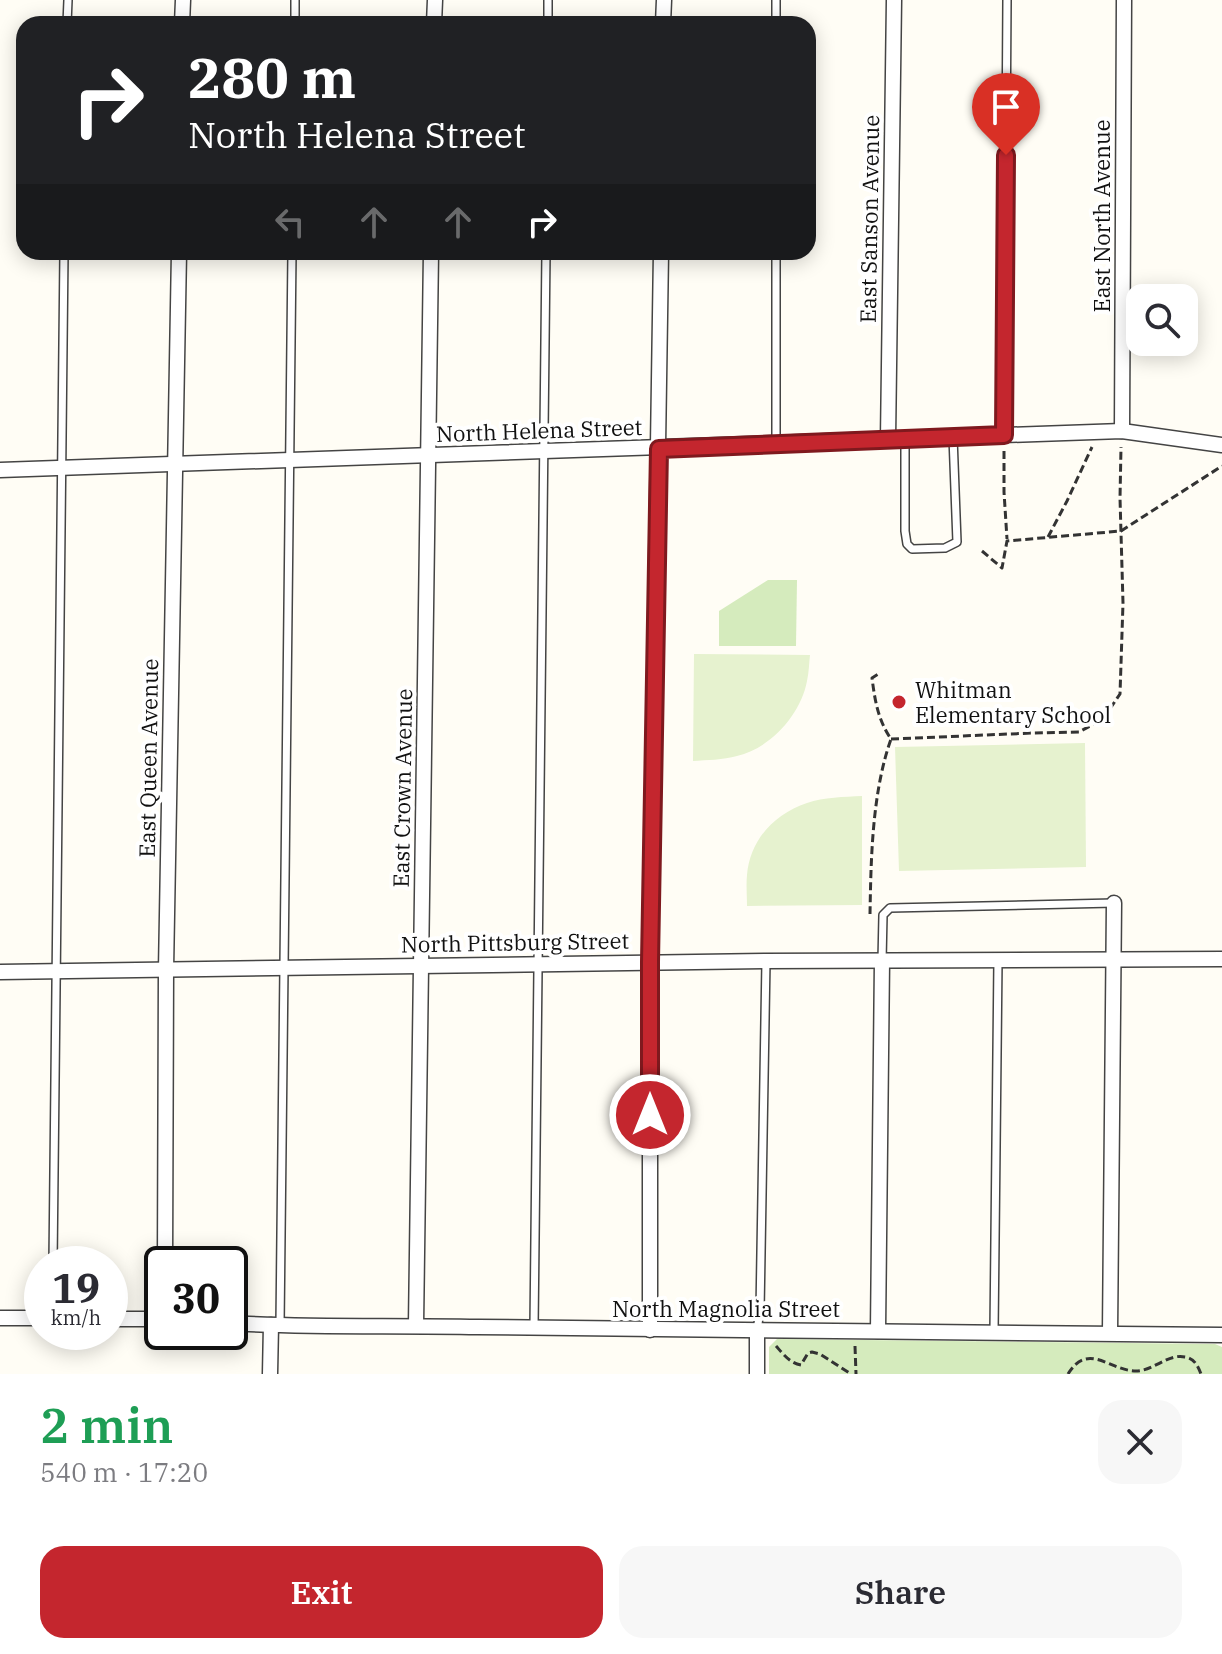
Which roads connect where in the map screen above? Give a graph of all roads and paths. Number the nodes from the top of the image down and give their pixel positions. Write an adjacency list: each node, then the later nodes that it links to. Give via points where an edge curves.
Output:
1 (894, 0): 15 (street, East Sanson Avenue)
2 (1007, 0): 13 (lane)
3 (1124, 0): 11 (street, East North Avenue)
4 (64, 260): 25 (lane)
5 (179, 260): 23 (street, East Queen Avenue)
6 (292, 260): 22 (lane)
7 (431, 260): 21 (street, East Crown Avenue)
8 (546, 260): 20 (lane)
9 (661, 260): 19 (street)
10 (776, 260): 17 (lane)
11 (1122, 431): 12 (street, North Helena Street); 18 (street, North Helena Street); 27 (path)
12 (1099, 432): 13 (street, North Helena Street); 28 (path)
13 (1004, 435): 14 (street, North Helena Street); 29 (path)
14 (953, 437): 16 (street, North Helena Street); 16 (lane, via 957,542 945,548 912,549 907,544)
15 (888, 439): 16 (street, North Helena Street); 17 (street, North Helena Street)
16 (905, 439)
17 (776, 444): 19 (street, North Helena Street)
18 (1222, 445)
19 (659, 449): 20 (street, North Helena Street); 40 (street)
20 (545, 452): 21 (street, North Helena Street); 41 (lane)
21 (427, 455): 22 (street, North Helena Street); 42 (street, East Crown Avenue)
22 (289, 460): 23 (street, North Helena Street); 43 (lane)
23 (175, 464): 25 (street, North Helena Street); 44 (street, East Queen Avenue)
24 (1222, 466): 27 (path)
25 (61, 468): 26 (street, North Helena Street); 45 (lane)
26 (0, 470)
27 (1121, 531): 28 (path); 32 (path, via 1120,694 1103,719 1079,732)
28 (1048, 538): 29 (path)
29 (1007, 541): 30 (path, via 1002,568)
30 (982, 551)
31 (880, 673): 32 (path, via 872,678 875,706)
32 (891, 739): 34 (path, via 877,806)
33 (1114, 903): 35 (street); 39 (lane, via 890,908 883,915)
34 (870, 922)
35 (1114, 959): 36 (street, North Pittsburg Street); 37 (street, North Pittsburg Street); 59 (street)
36 (1222, 959)
37 (998, 960): 39 (street, North Pittsburg Street); 58 (lane)
38 (766, 961): 39 (street, North Pittsburg Street); 40 (street, North Pittsburg Street); 57 (lane)
39 (882, 961): 56 (street)
40 (650, 962): 41 (street, North Pittsburg Street); 55 (street)
41 (537, 964): 42 (street, North Pittsburg Street); 54 (lane)
42 (423, 965): 43 (street, North Pittsburg Street); 53 (street, East Crown Avenue)
43 (284, 968): 44 (street, North Pittsburg Street); 52 (lane)
44 (166, 970): 45 (street, North Pittsburg Street); 48 (street, East Queen Avenue)
45 (56, 971): 46 (street, North Pittsburg Street); 47 (lane)
46 (0, 972)
47 (53, 1246)
48 (165, 1246)
49 (0, 1318): 50 (street)
50 (24, 1318)
51 (248, 1324): 52 (street, North Magnolia Street)
52 (275, 1325): 53 (street, North Magnolia Street); 63 (street)
53 (416, 1325): 54 (street, North Magnolia Street)
54 (534, 1328): 55 (street, North Magnolia Street)
55 (650, 1330): 57 (street, North Magnolia Street)
56 (878, 1331): 57 (street, North Magnolia Street); 58 (street, North Magnolia Street)
57 (757, 1332): 64 (street)
58 (994, 1332): 59 (street, North Magnolia Street)
59 (1110, 1333): 60 (street, North Magnolia Street)
60 (1222, 1335)
61 (856, 1342): 65 (path)
62 (774, 1343): 65 (path, via 797,1364 817,1352)
63 (270, 1374)
64 (757, 1374)
65 (853, 1374)
66 (1068, 1374): 67 (path, via 1087,1359 1136,1371 1182,1356 1193,1360)
67 (1201, 1374)

